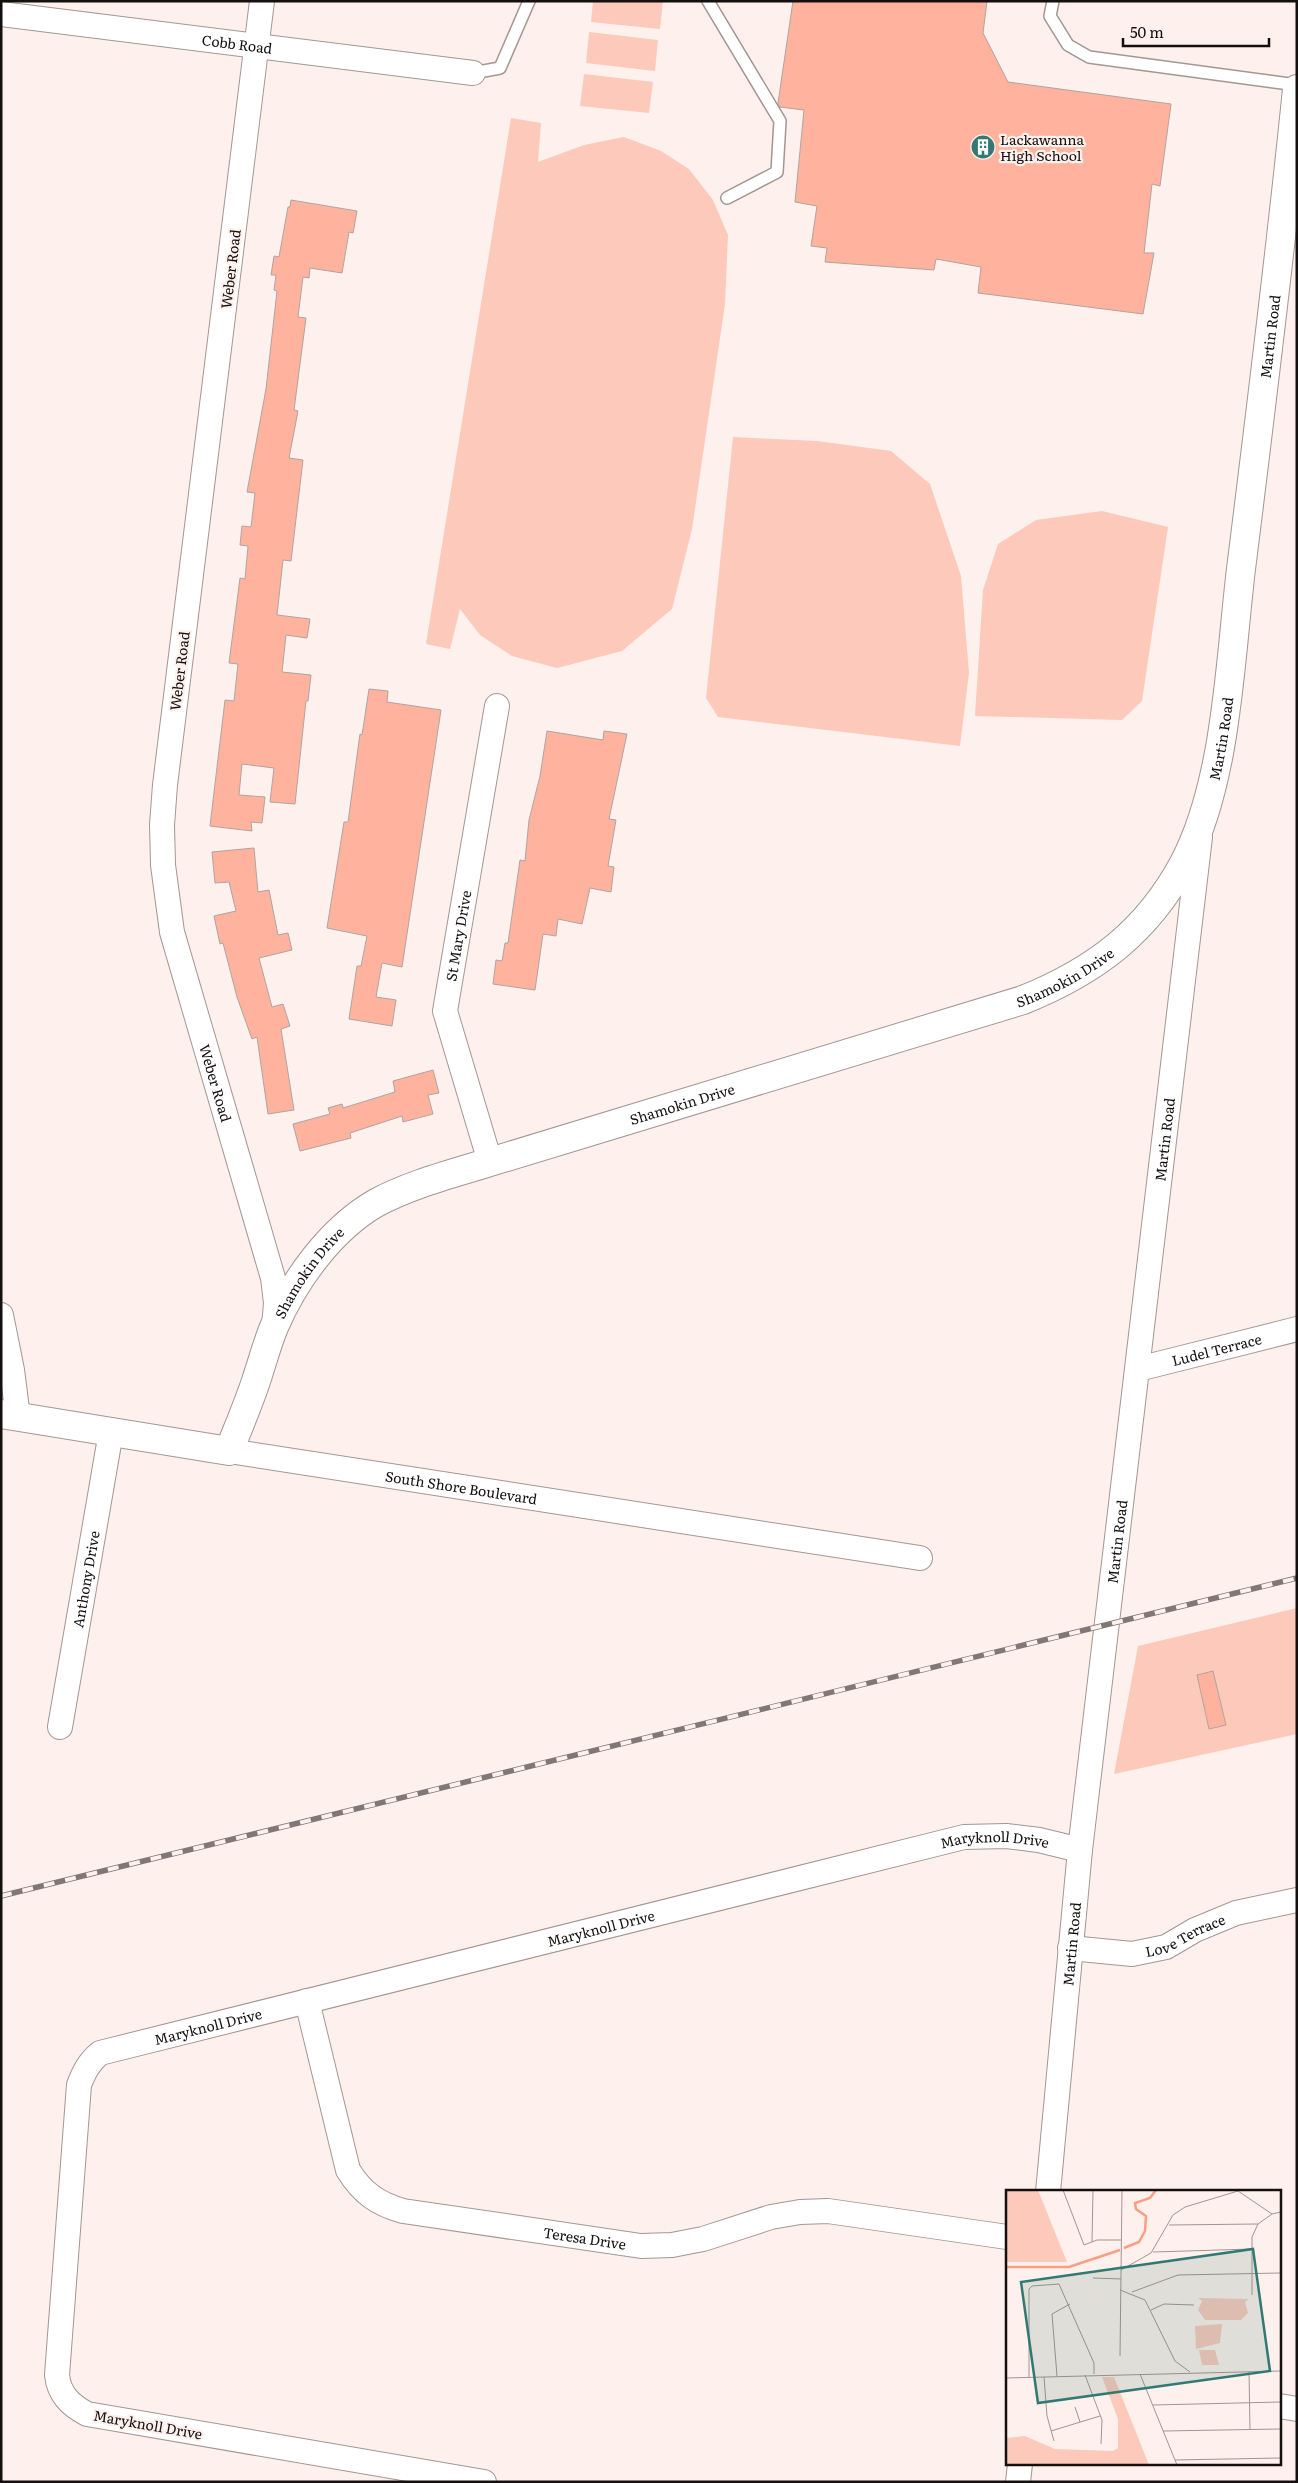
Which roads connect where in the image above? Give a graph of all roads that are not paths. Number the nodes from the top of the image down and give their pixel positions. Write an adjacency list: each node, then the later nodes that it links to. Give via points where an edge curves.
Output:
1 (262, 1): 6 (street, Weber Road)
2 (529, 1): 7 (lane, via 500,68)
3 (708, 1): 10 (lane, via 780,121 777,172)
4 (1053, 1): 8 (lane, via 1050,16 1068,45 1089,57)
5 (1, 14): 6 (street, Cobb Road)
6 (256, 46): 7 (street, Cobb Road); 16 (street, Weber Road, via 162,825 163,865 172,932 273,1278 276,1303)
7 (473, 73)
8 (1297, 85)
9 (1297, 89): 11 (street, Martin Road)
10 (727, 198)
11 (1290, 221): 13 (street, Martin Road, via 1221,735)
12 (497, 706): 14 (street, St Mary Drive, via 445,1011)
13 (1202, 824): 14 (street, Shamokin Drive, via 1170,884 1139,926 1088,969 1057,986 1023,1000); 18 (street, Martin Road)
14 (490, 1162): 16 (street, Shamokin Drive, via 404,1189 375,1204 348,1224 329,1242 299,1281)
15 (1, 1315): 19 (street, via 12,1370)
16 (273, 1329): 21 (street, Shamokin Drive)
17 (1297, 1330): 18 (street, Ludel Terrace)
18 (1138, 1369): 24 (street, Martin Road)
19 (10, 1415): 20 (street, South Shore Boulevard)
20 (111, 1432): 21 (street, South Shore Boulevard); 23 (street, Anthony Drive)
21 (229, 1451): 22 (street, South Shore Boulevard)
22 (920, 1558)
23 (60, 1727)
24 (1080, 1850): 26 (street, Martin Road); 27 (street, Maryknoll Drive, via 1006,1836 964,1837)
25 (1297, 1900): 26 (street, Love Terrace, via 1236,1913 1195,1930 1166,1947 1132,1954)
26 (1070, 1948): 28 (street, Martin Road)
27 (306, 2001): 29 (street, Teresa Drive, via 348,2170 370,2198 385,2206 642,2246 688,2242 772,2217 828,2211); 33 (street, Maryknoll Drive, via 100,2053 85,2070 79,2085 58,2383 69,2402 86,2414)
28 (1048, 2190)
29 (1006, 2237)
30 (1280, 2406): 31 (street)
31 (1297, 2409)
32 (1020, 2466): 34 (street)
33 (484, 2482)
34 (1018, 2482)

